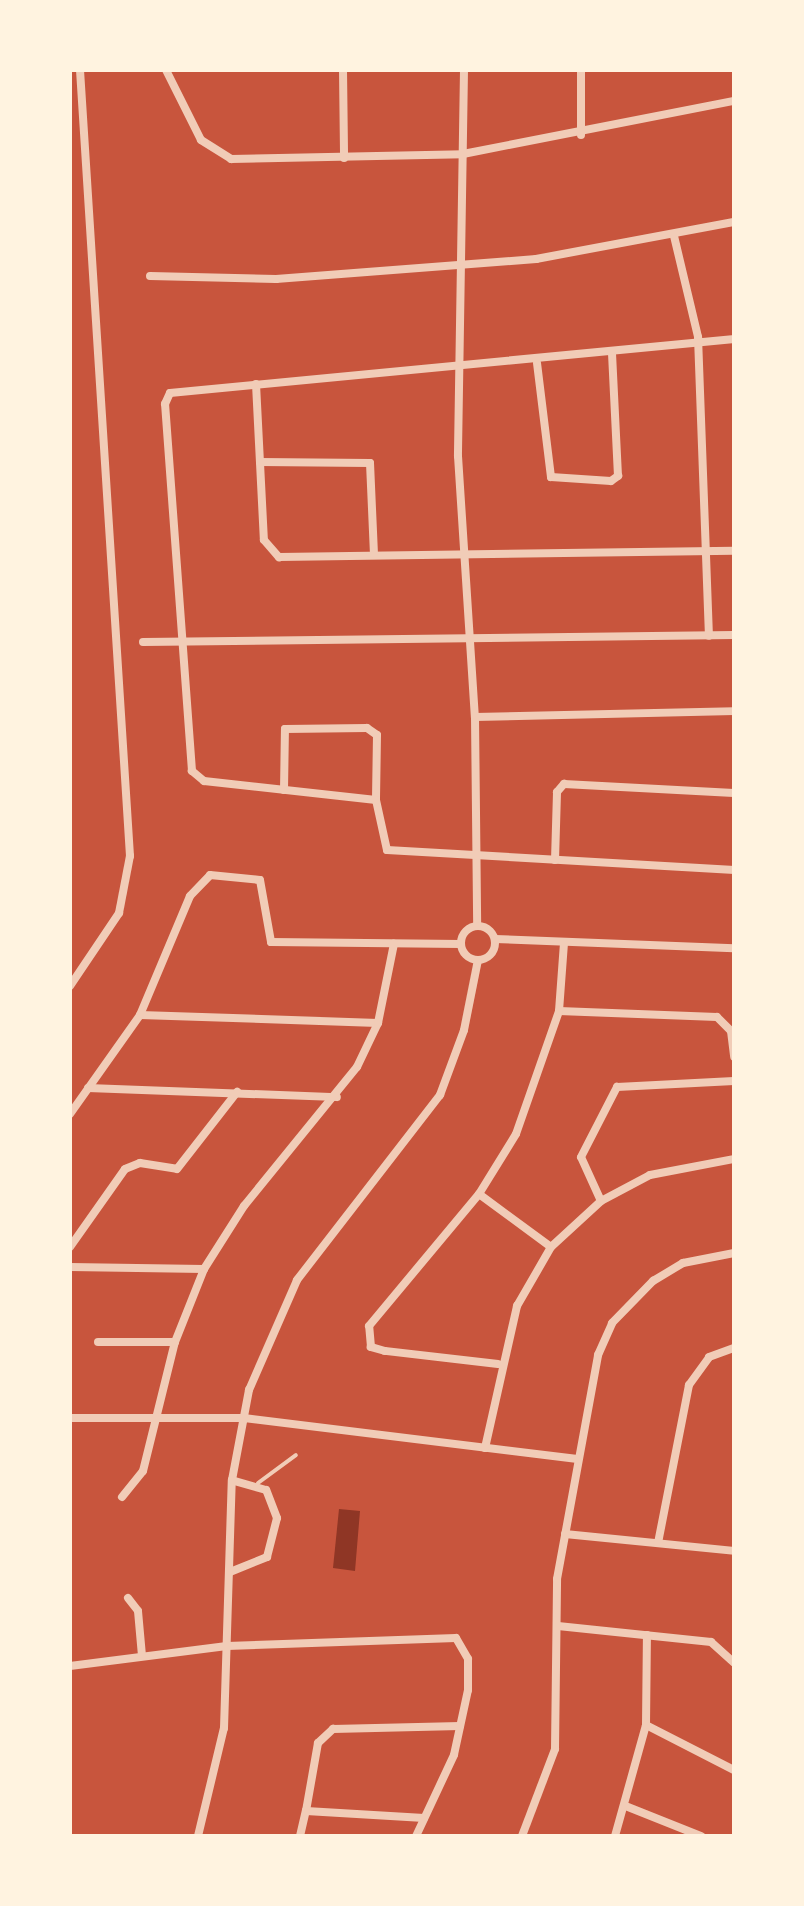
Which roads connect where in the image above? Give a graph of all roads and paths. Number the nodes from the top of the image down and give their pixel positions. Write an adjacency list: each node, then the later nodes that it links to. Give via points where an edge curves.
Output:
1 (80, 70): 45 (street, via 130,856 119,913)
2 (166, 70): 9 (street, via 201,140 231,159)
3 (343, 70): 9 (street)
4 (464, 70): 8 (street)
5 (581, 70): 7 (street)
6 (734, 101): 7 (street)
7 (581, 135): 8 (street)
8 (463, 154): 9 (street); 12 (street)
9 (344, 158)
10 (734, 222): 11 (street)
11 (674, 236): 12 (street); 14 (street)
12 (461, 264): 13 (street, via 276,279); 18 (street)
13 (150, 276)
14 (698, 337): 15 (street); 16 (street); 21 (street)
15 (734, 339)
16 (612, 352): 17 (street); 17 (street, via 618,476 611,481 551,477)
17 (537, 363): 18 (street)
18 (460, 369): 19 (street); 24 (street)
19 (256, 384): 20 (street); 29 (street, via 179,386 165,404)
20 (260, 462): 23 (street, via 269,550 279,557); 23 (street, via 370,463)
21 (705, 551): 22 (street); 24 (street); 26 (street)
22 (734, 551)
23 (374, 554): 24 (street)
24 (464, 559): 27 (street)
25 (734, 635): 26 (street)
26 (709, 636): 27 (street)
27 (470, 638): 29 (street); 31 (street)
28 (143, 642): 29 (street)
29 (186, 644): 32 (street, via 195,778)
30 (734, 711): 31 (street)
31 (475, 717): 35 (street)
32 (284, 790): 34 (street); 34 (street, via 285,729 367,728 377,735)
33 (734, 793): 36 (street, via 564,784 557,792)
34 (376, 800): 35 (street, via 387,850)
35 (479, 853): 36 (street); 38 (street)
36 (555, 860): 37 (street)
37 (734, 870)
38 (477, 925): 39 (street); 42 (street)
39 (495, 939): 40 (street); 44 (street, via 488,957)
40 (564, 943): 43 (street); 46 (street)
41 (394, 944): 42 (street); 47 (street, via 271,942 260,880 210,875 190,896); 48 (street)
42 (461, 944): 44 (street)
43 (734, 948)
44 (478, 960): 69 (street, via 464,1030 440,1095 297,1280 266,1341)
45 (70, 986)
46 (559, 1011): 49 (street, via 717,1017 731,1031); 56 (street, via 516,1134)
47 (140, 1015): 48 (street); 51 (street)
48 (378, 1023): 53 (street)
49 (734, 1057)
50 (734, 1081): 57 (street, via 617,1087 581,1157)
51 (88, 1088): 52 (street); 54 (street)
52 (237, 1092): 53 (street); 58 (street, via 177,1169 140,1163 125,1169)
53 (337, 1097): 62 (street, via 244,1206)
54 (70, 1114)
55 (734, 1159): 57 (street, via 650,1175)
56 (479, 1194): 59 (street); 66 (street, via 384,1303 368,1337 385,1351)
57 (601, 1201): 59 (street)
58 (70, 1247)
59 (551, 1247): 66 (street, via 517,1306)
60 (734, 1253): 72 (street, via 673,1269 612,1323 598,1355)
61 (70, 1267): 62 (street)
62 (204, 1269): 64 (street)
63 (98, 1342): 64 (street)
64 (175, 1342): 68 (street)
65 (734, 1348): 77 (street, via 709,1357 689,1385)
66 (498, 1364): 70 (street)
67 (70, 1418): 68 (street)
68 (155, 1418): 69 (street); 75 (street, via 143,1471)
69 (244, 1418): 70 (street); 73 (street)
70 (485, 1448): 72 (street)
71 (296, 1455): 74 (lane)
72 (577, 1459): 76 (street)
73 (232, 1480): 74 (street); 79 (street)
74 (258, 1483): 79 (street, via 273,1503 274,1546 253,1568)
75 (122, 1497)
76 (565, 1534): 77 (street); 81 (street)
77 (658, 1543): 78 (street)
78 (734, 1551)
79 (230, 1572): 83 (street)
80 (128, 1598): 84 (street, via 138,1611)
81 (558, 1626): 82 (street); 96 (street, via 555,1749)
82 (647, 1635): 85 (street, via 711,1642); 87 (street)
83 (227, 1646): 84 (street); 88 (street, via 444,1634 468,1659); 93 (street, via 224,1728)
84 (142, 1656): 86 (street)
85 (734, 1663)
86 (70, 1666)
87 (646, 1725): 89 (street); 90 (street)
88 (460, 1726): 91 (street, via 333,1729 318,1743); 92 (street)
89 (734, 1770)
90 (628, 1807): 97 (street); 98 (street)
91 (306, 1811): 92 (street); 94 (street)
92 (424, 1818): 95 (street)
93 (198, 1836)
94 (300, 1836)
95 (416, 1836)
96 (522, 1836)
97 (615, 1836)
98 (701, 1836)

